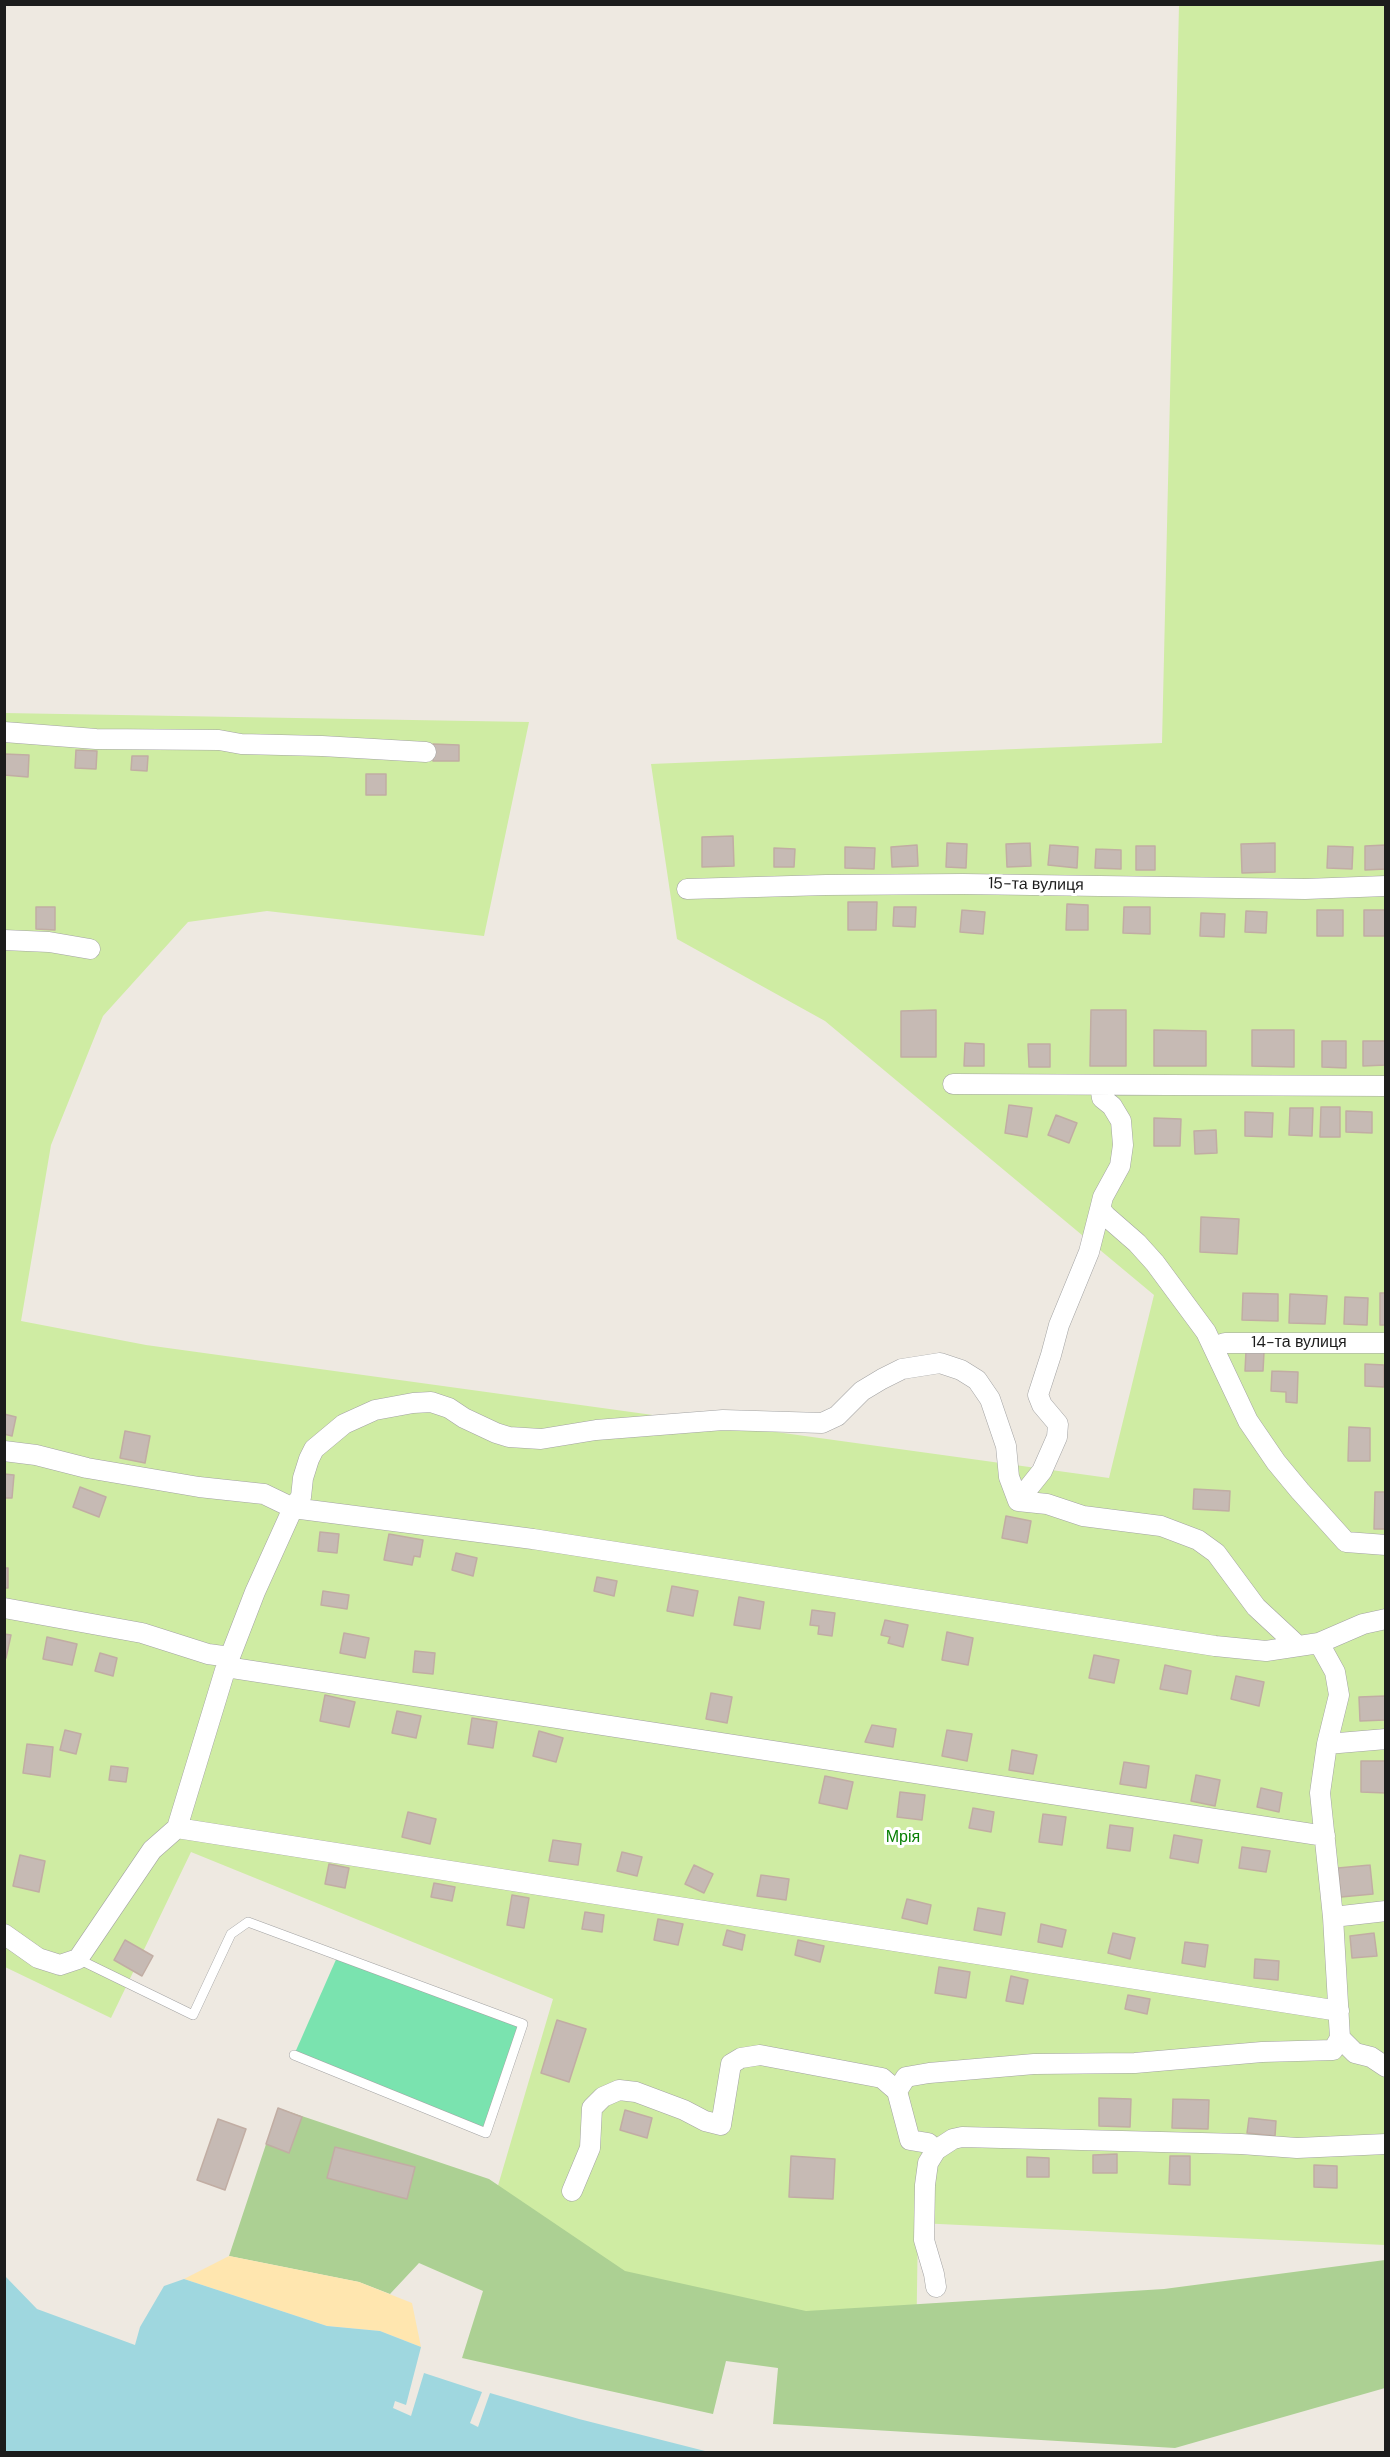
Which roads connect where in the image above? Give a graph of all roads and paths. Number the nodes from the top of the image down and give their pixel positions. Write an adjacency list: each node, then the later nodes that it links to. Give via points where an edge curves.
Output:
1 (4, 732): 2 (street)
2 (426, 752)
3 (1386, 886): 4 (street, 15-та вулиця, via 1305,889 963,884)
4 (687, 889)
5 (4, 940): 6 (street)
6 (90, 949)
7 (953, 1084): 8 (street)
8 (1100, 1085): 9 (street); 10 (street, via 1102,1098 1121,1122 1123,1145 1120,1166 1102,1197)
9 (1386, 1086)
10 (1100, 1209): 12 (street, via 1155,1263); 14 (street, via 1089,1252 1059,1325 1038,1395 1058,1424 1057,1437 1042,1471)
11 (1386, 1343): 12 (street, 14-та вулиця, via 1225,1343)
12 (1213, 1347): 16 (street, via 1248,1421 1276,1462 1347,1542)
13 (4, 1451): 15 (street, via 199,1487 264,1494)
14 (1018, 1501): 15 (street, via 990,1399 977,1380 940,1363 902,1369 882,1379 862,1391 837,1416 822,1423 723,1420 596,1430 541,1439 496,1433 431,1402 375,1410 344,1424 314,1449 303,1478 301,1497); 20 (street, via 1047,1504 1083,1516 1161,1526 1198,1540 1216,1553 1256,1607)
15 (293, 1508): 20 (street, via 533,1539 1215,1646 1266,1650); 21 (street)
16 (1386, 1545)
17 (4, 1608): 21 (street, via 142,1633)
18 (1386, 1619): 19 (street, via 1363,1624)
19 (1319, 1643): 20 (street); 23 (street, via 1335,1672 1339,1695)
20 (1298, 1646)
21 (228, 1662): 24 (street); 25 (street)
22 (1386, 1739): 23 (street)
23 (1327, 1744): 25 (street, via 1320,1793)
24 (177, 1828): 29 (street, via 152,1850); 30 (street)
25 (1325, 1836): 27 (street)
26 (1386, 1911): 27 (street)
27 (1333, 1917): 30 (street)
28 (4, 1934): 29 (street, via 38,1958 60,1965)
29 (78, 1959): 32 (lane, via 193,2015 231,1934 248,1922 523,2024 486,2133)
30 (1339, 2011): 31 (street)
31 (1340, 2038): 33 (street, via 1355,2053); 34 (street, via 1333,2050 1135,2063 1034,2064 929,2073 906,2077)
32 (294, 2055)
33 (1381, 2059)
34 (897, 2091): 36 (street, via 910,2140 928,2143); 37 (street, via 882,2078 760,2055 731,2064 720,2125 645,2095 620,2090 603,2097 592,2108 590,2148)
35 (1386, 2144): 36 (street, via 1297,2148 962,2137)
36 (936, 2150): 38 (street, via 928,2163 925,2185 924,2240)
37 (572, 2191)
38 (936, 2288)

